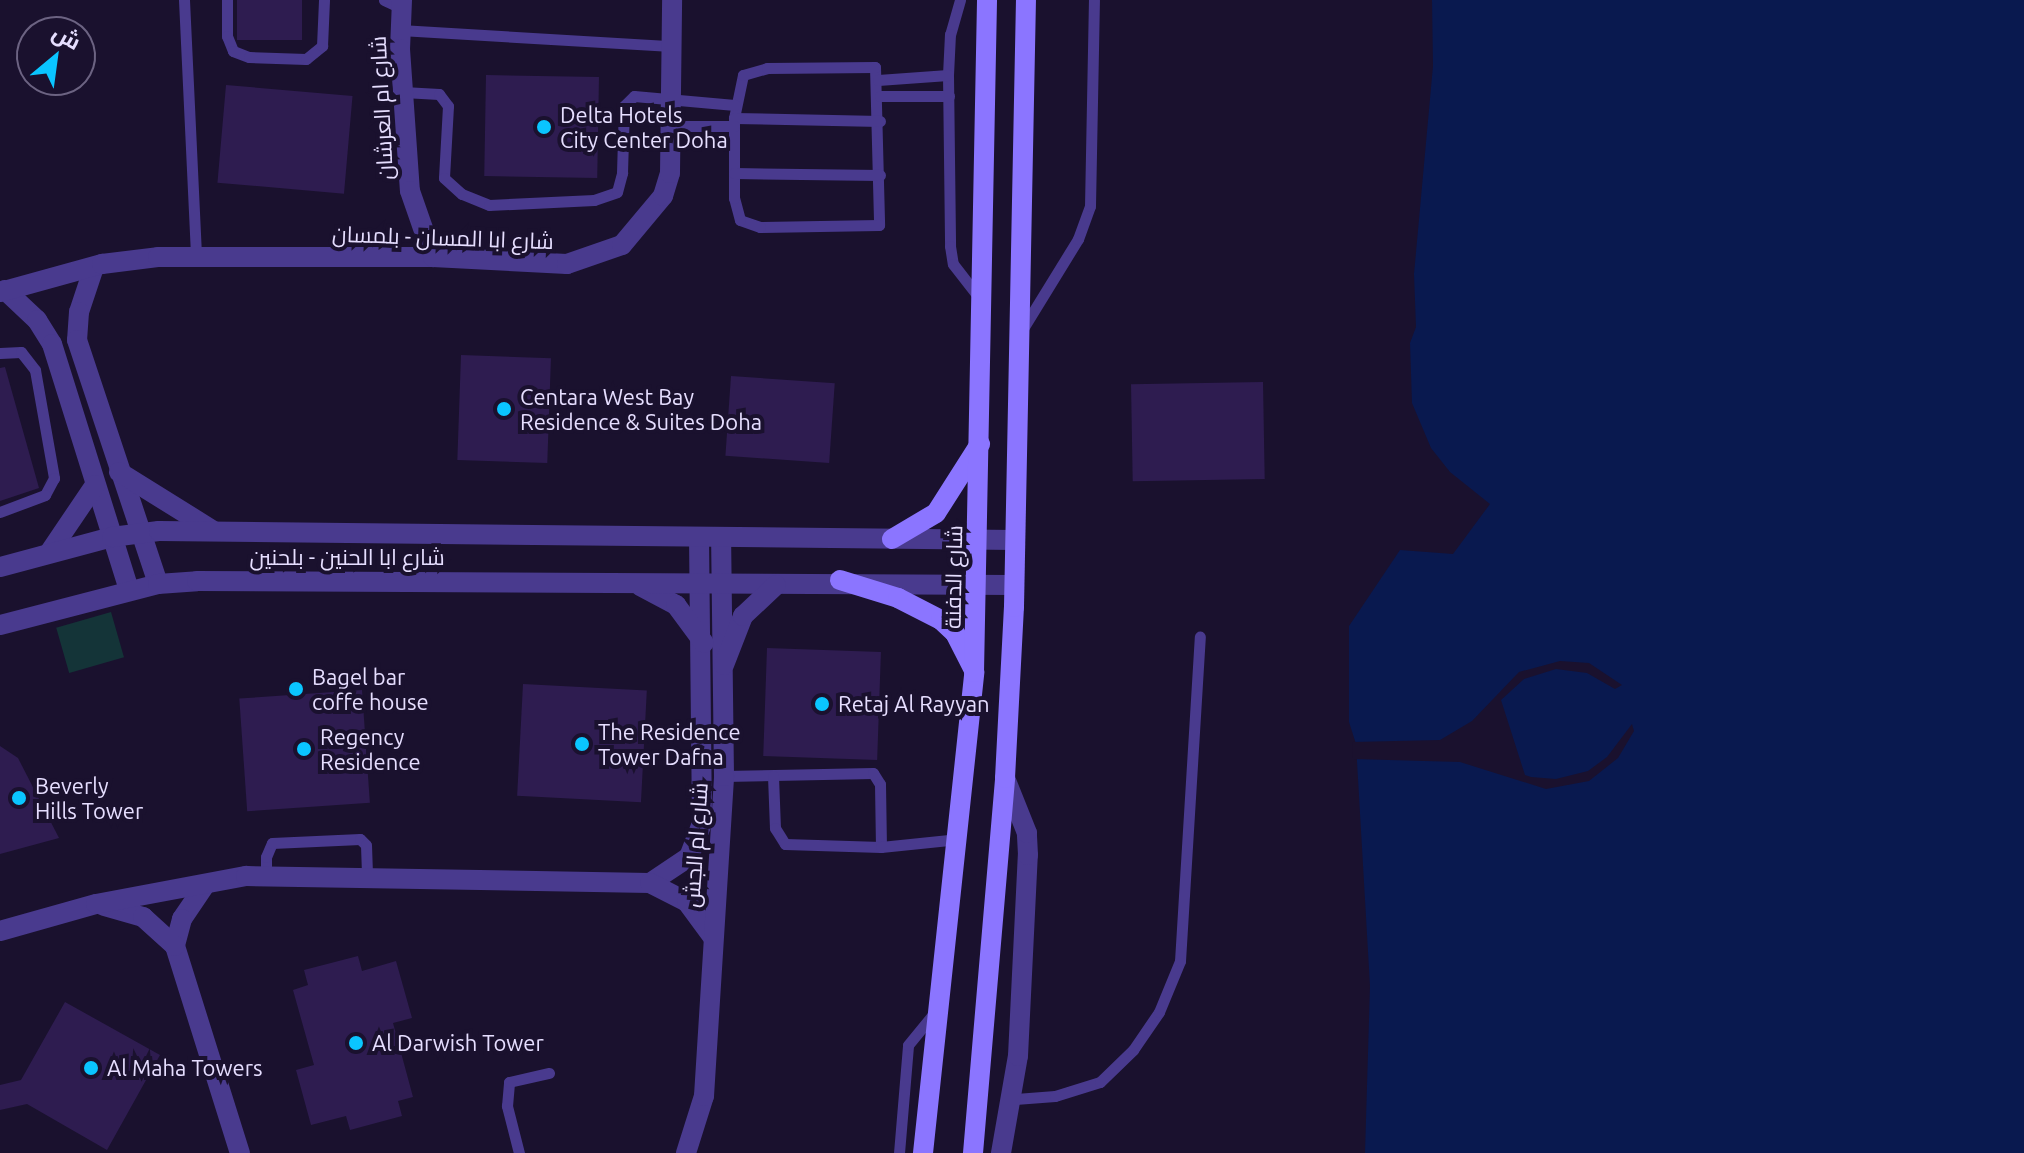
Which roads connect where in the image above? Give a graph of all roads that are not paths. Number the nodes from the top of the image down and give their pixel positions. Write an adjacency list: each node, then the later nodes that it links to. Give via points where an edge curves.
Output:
1 (184, 0): 24 (lane)
2 (227, 0): 3 (lane, via 227,36 233,51 249,57 306,59 322,46)
3 (324, 0)
4 (672, 0): 11 (street, شارع ابا المسان - بلمسان)
5 (960, 0): 12 (lane, via 950,34)
6 (987, 0): 28 (main road, شارع الدفنة)
7 (1026, 0): 29 (main road)
8 (1094, 0): 29 (lane, via 1087,218)
9 (396, 3): 10 (street, شارع ام العرشان)
10 (400, 30): 11 (lane); 14 (street, شارع ام العرشان)
11 (672, 46): 17 (street, شارع ابا المسان - بلمسان)
12 (948, 75): 13 (lane); 16 (lane)
13 (878, 80): 15 (lane); 18 (lane, via 872,67 752,70 738,83)
14 (403, 92): 17 (lane, via 439,94 448,106 444,178 462,194 489,205 594,200 617,192 624,106 634,96); 25 (street, شارع ام العرشان, via 410,191)
15 (880, 96): 16 (lane); 19 (lane)
16 (949, 96): 28 (lane, via 950,246 965,284)
17 (671, 102): 18 (lane); 21 (street, شارع ابا المسان - بلمسان)
18 (735, 105): 20 (lane)
19 (880, 121): 20 (lane); 23 (lane)
20 (734, 122): 21 (lane); 22 (lane)
21 (672, 126): 25 (street, شارع ابا المسان - بلمسان, via 663,196 622,245 567,264)
22 (734, 173): 23 (lane); 23 (lane, via 735,211 740,220 760,227 879,225)
23 (880, 175)
24 (196, 256): 25 (street, شارع ابا المسان - بلمسان); 26 (street, شارع ابا المسان - بلمسان)
25 (433, 257)
26 (94, 267): 27 (street, شارع ابا المسان - بلمسان); 32 (street, via 79,312 77,340)
27 (2, 291): 33 (street, شارع ابا المسان - بلمسان, via 37,320 52,344)
28 (984, 303): 31 (main road, شارع الدفنة)
29 (1019, 334): 41 (main road)
30 (0, 353): 34 (lane, via 21,352 35,370 54,478 45,495)
31 (980, 444): 40 (main road, via 936,513); 42 (main road, شارع الدفنة)
32 (119, 472): 35 (street); 36 (street)
33 (95, 485): 37 (street, شارع ابا المسان - بلمسان); 43 (street)
34 (0, 512)
35 (212, 530): 36 (street, شارع ابا الحنين - بلحنين); 38 (street, شارع ابا الحنين - بلحنين)
36 (139, 532): 37 (street, شارع ابا الحنين - بلحنين); 47 (street)
37 (112, 537): 43 (street, شارع ابا الحنين - بلحنين); 53 (street, شارع ابا المسان - بلمسان)
38 (699, 538): 39 (street, شارع ابا الحنين - بلحنين); 49 (street)
39 (721, 538): 40 (street, شارع ابا الحنين - بلحنين); 50 (street, شارع ام الجش)
40 (892, 539): 42 (street, شارع ابا الحنين - بلحنين)
41 (1015, 540): 42 (street, شارع ابا الحنين - بلحنين); 52 (main road)
42 (978, 541): 48 (main road, شارع الدفنة)
43 (49, 553): 44 (street, شارع ابا الحنين - بلحنين)
44 (0, 567)
45 (840, 580): 48 (street, شارع ابا الحنين - بلحنين); 51 (street, شارع ابا الحنين - بلحنين); 58 (main road, via 898,598 941,620 955,633)
46 (633, 583): 47 (street, شارع ابا الحنين - بلحنين); 49 (street, شارع ابا الحنين - بلحنين); 56 (street, via 676,605)
47 (158, 584): 53 (street, شارع ابا الحنين - بلحنين)
48 (978, 584): 52 (street, شارع ابا الحنين - بلحنين); 58 (main road, شارع الدفنة)
49 (699, 585): 50 (street, شارع ابا الحنين - بلحنين); 56 (street)
50 (721, 585): 51 (street, شارع ابا الحنين - بلحنين); 57 (street, شارع ام الجش)
51 (776, 585): 57 (street, via 743,616)
52 (1014, 585): 61 (main road)
53 (129, 590): 54 (street, شارع ابا الحنين - بلحنين)
54 (0, 625)
55 (1200, 637): 74 (lane, via 1180,961 1133,1050 1100,1082 1055,1096)
56 (704, 643): 66 (street, via 700,837 677,869)
57 (724, 665): 59 (street, شارع ام الجش)
58 (974, 672): 62 (main road, شارع الدفنة)
59 (724, 776): 60 (lane); 70 (street, شارع ام الجش)
60 (773, 776): 63 (lane, via 775,828 785,844); 63 (lane, via 877,775)
61 (1005, 778): 74 (street, via 1027,833 1028,855); 75 (main road)
62 (959, 839): 63 (lane); 72 (main road, شارع الدفنة)
63 (881, 847)
64 (266, 876): 65 (street); 65 (lane, via 272,843 360,839 366,845); 67 (street)
65 (367, 878): 66 (street)
66 (650, 883): 70 (street, via 687,902)
67 (205, 885): 68 (street); 71 (street, via 182,919)
68 (96, 904): 69 (street); 71 (street, via 143,917)
69 (0, 931)
70 (712, 936): 78 (street, شارع ام الجش, via 704,1096)
71 (175, 946): 76 (street)
72 (938, 1008): 79 (lane, via 908,1045); 80 (main road, شارع الدفنة)
73 (549, 1073): 77 (lane, via 509,1082 507,1106)
74 (1014, 1099): 81 (street)
75 (973, 1151)
76 (240, 1153)
77 (519, 1153)
78 (686, 1153)
79 (899, 1153)
80 (923, 1153)
81 (1001, 1153)

